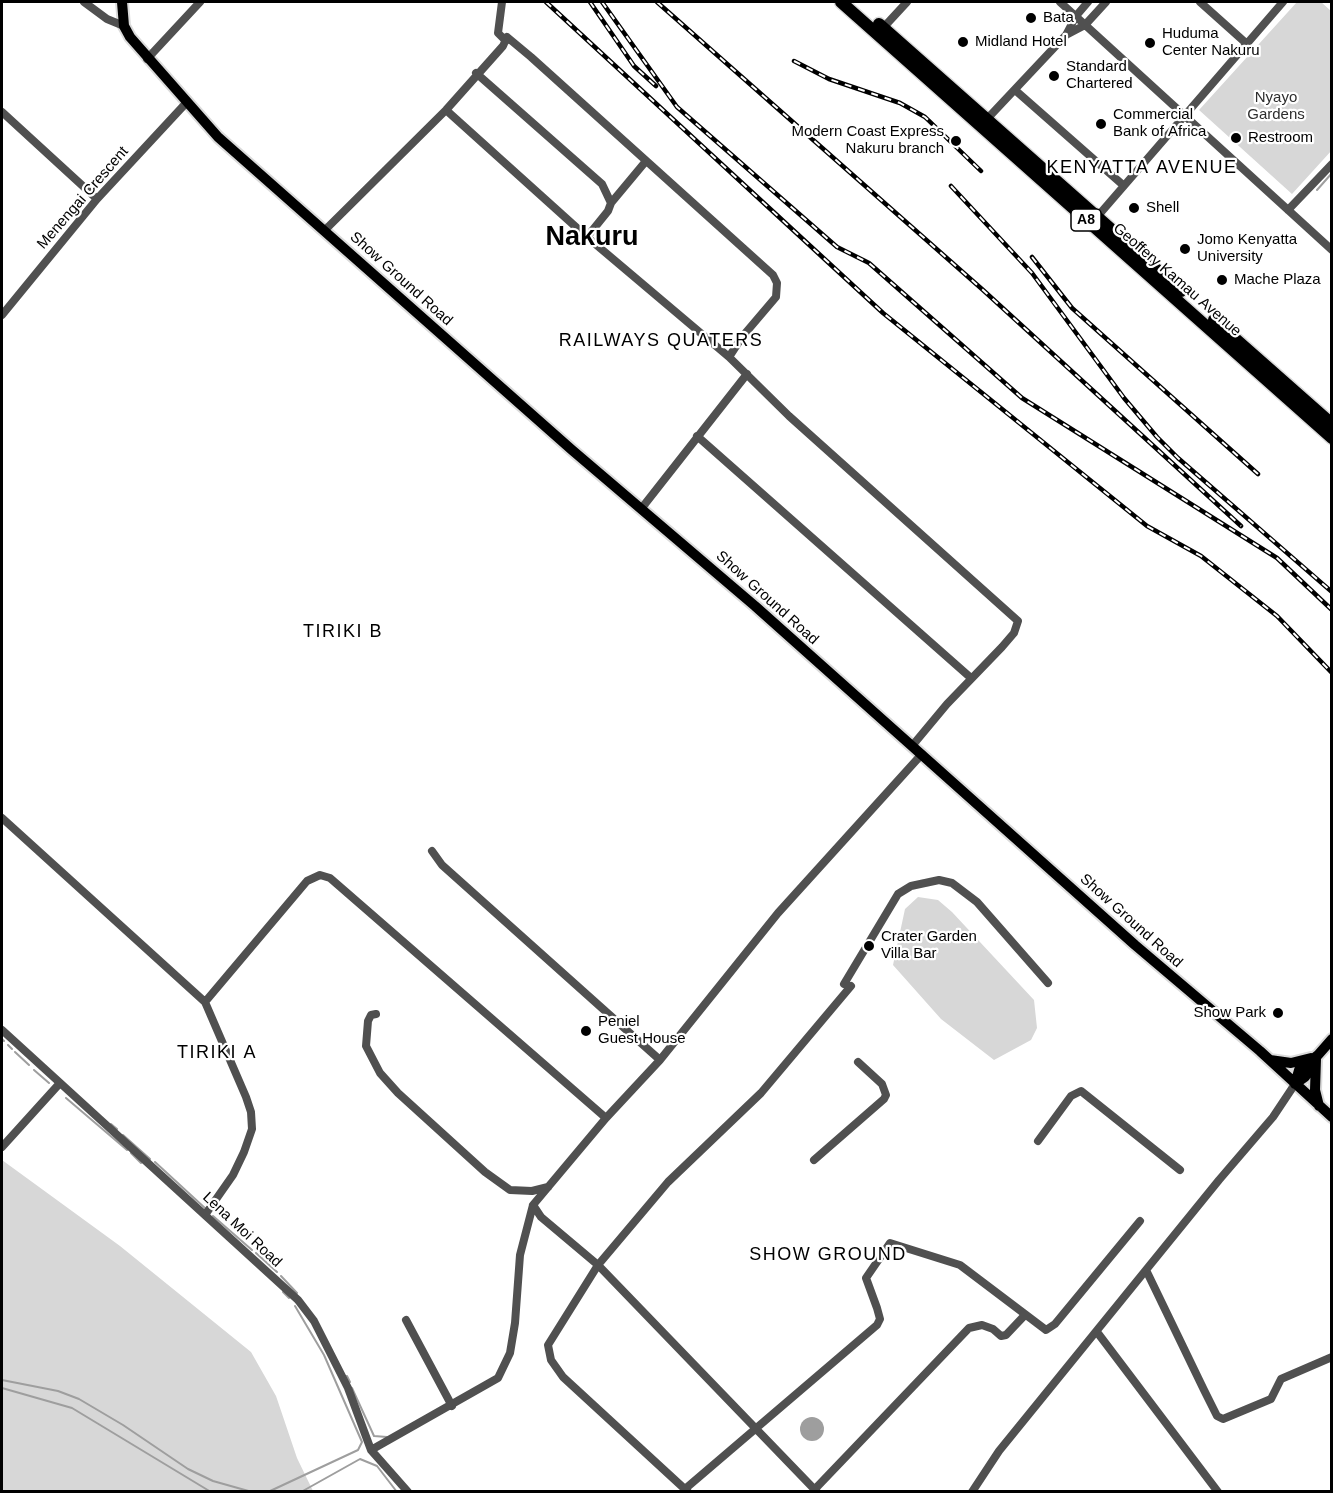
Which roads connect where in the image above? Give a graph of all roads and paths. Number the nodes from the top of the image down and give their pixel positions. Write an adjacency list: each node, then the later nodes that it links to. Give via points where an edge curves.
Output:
1 (84, 2): 15 (street)
2 (122, 2): 15 (main road)
3 (200, 2): 20 (street)
4 (502, 2): 18 (street, via 498,33)
5 (841, 2): 43 (highway, Geoffery Kamau Avenue / A8)
6 (854, 2): 16 (highway, Geoffery Kamau Avenue / A8)
7 (907, 2): 16 (street)
8 (1060, 2): 13 (street)
9 (1088, 2): 13 (street)
10 (1106, 2): 14 (street)
11 (1200, 2): 19 (street)
12 (1283, 2): 19 (street)
13 (1076, 16): 14 (street); 17 (street)
14 (1085, 25): 17 (street); 26 (street)
15 (124, 27): 20 (main road, Show Ground Road)
16 (883, 28): 27 (highway, Geoffery Kamau Avenue / A8)
17 (1066, 35): 22 (street)
18 (506, 41): 21 (street); 28 (street, via 513,41)
19 (1247, 44): 26 (street)
20 (147, 59): 23 (main road, Show Ground Road)
21 (476, 73): 24 (street); 32 (street, via 602,184)
22 (1015, 90): 27 (street); 30 (street)
23 (187, 102): 31 (street, Menengai Crescent); 35 (main road, Show Ground Road, via 218,138)
24 (446, 110): 35 (street); 36 (street)
25 (2, 112): 31 (street)
26 (1183, 114): 30 (street); 33 (street)
27 (987, 119): 34 (highway, Geoffery Kamau Avenue / A8)
28 (646, 161): 32 (street); 39 (street, via 776,279 776,297)
29 (1332, 164): 33 (street)
30 (1123, 185): 34 (street)
31 (97, 199): 38 (street, Menengai Crescent)
32 (610, 203): 36 (street)
33 (1288, 210): 37 (street)
34 (1097, 216): 41 (highway, Geoffery Kamau Avenue / A8)
35 (324, 231): 44 (main road, Show Ground Road)
36 (587, 237): 39 (street)
37 (1332, 250)
38 (2, 315)
39 (729, 357): 40 (street)
40 (747, 374): 42 (street); 45 (street, via 1016,619 1019,624 1014,633)
41 (1332, 424)
42 (697, 436): 44 (street); 45 (street)
43 (1332, 438)
44 (641, 509): 46 (main road, Show Ground Road)
45 (971, 678): 46 (street)
46 (912, 746): 47 (main road, Show Ground Road)
47 (922, 754): 56 (street, via 778,913); 57 (main road, Show Ground Road)
48 (2, 818): 51 (street)
49 (432, 851): 56 (street, via 442,865)
50 (1048, 983): 72 (street, via 977,902 952,883 939,880 911,886 898,894 848,985 761,1093 668,1182)
51 (205, 1002): 63 (street, via 307,881 320,875 339,885); 70 (street, via 246,1097 252,1129 233,1175)
52 (376, 1014): 68 (street, via 368,1021 366,1046 380,1073 398,1093 510,1190)
53 (2, 1030): 59 (street, Lena Moi Road)
54 (1332, 1040): 55 (main road)
55 (1316, 1057): 57 (main road, via 1291,1063); 60 (main road, via 1299,1070); 61 (main road)
56 (660, 1060): 63 (street)
57 (1270, 1060): 60 (main road, Show Ground Road)
58 (858, 1062): 66 (street, via 882,1084 886,1095)
59 (60, 1083): 65 (street); 70 (street, Lena Moi Road)
60 (1295, 1084): 61 (main road, Show Ground Road); 73 (street, via 1273,1117)
61 (1319, 1107): 62 (main road, Show Ground Road)
62 (1332, 1117)
63 (606, 1118): 68 (street)
64 (1038, 1141): 67 (street, via 1071,1096 1081,1091)
65 (2, 1147)
66 (814, 1160)
67 (1180, 1170)
68 (549, 1187): 69 (street)
69 (533, 1205): 72 (street, via 541,1217); 78 (street, via 520,1254 515,1323 506,1366 498,1378)
70 (205, 1215): 80 (street, Lena Moi Road, via 298,1300 314,1321 348,1388)
71 (1140, 1221): 74 (street, via 1050,1329 1041,1329)
72 (598, 1265): 79 (street); 81 (street, via 548,1345 548,1354 563,1377)
73 (1146, 1269): 76 (street); 77 (street, via 1217,1416 1223,1419 1271,1399 1281,1379)
74 (1024, 1316): 79 (street, via 960,1265 890,1243 866,1278 880,1319 877,1325); 82 (street, via 1006,1335 981,1325 969,1328)
75 (406, 1320): 78 (street)
76 (1096, 1332): 84 (street, via 999,1451); 85 (street)
77 (1332, 1357)
78 (452, 1406): 80 (street)
79 (754, 1428): 81 (street); 82 (street)
80 (371, 1450): 83 (street, Lena Moi Road)
81 (686, 1490)
82 (816, 1490)
83 (408, 1491)
84 (972, 1491)
85 (1218, 1491)

